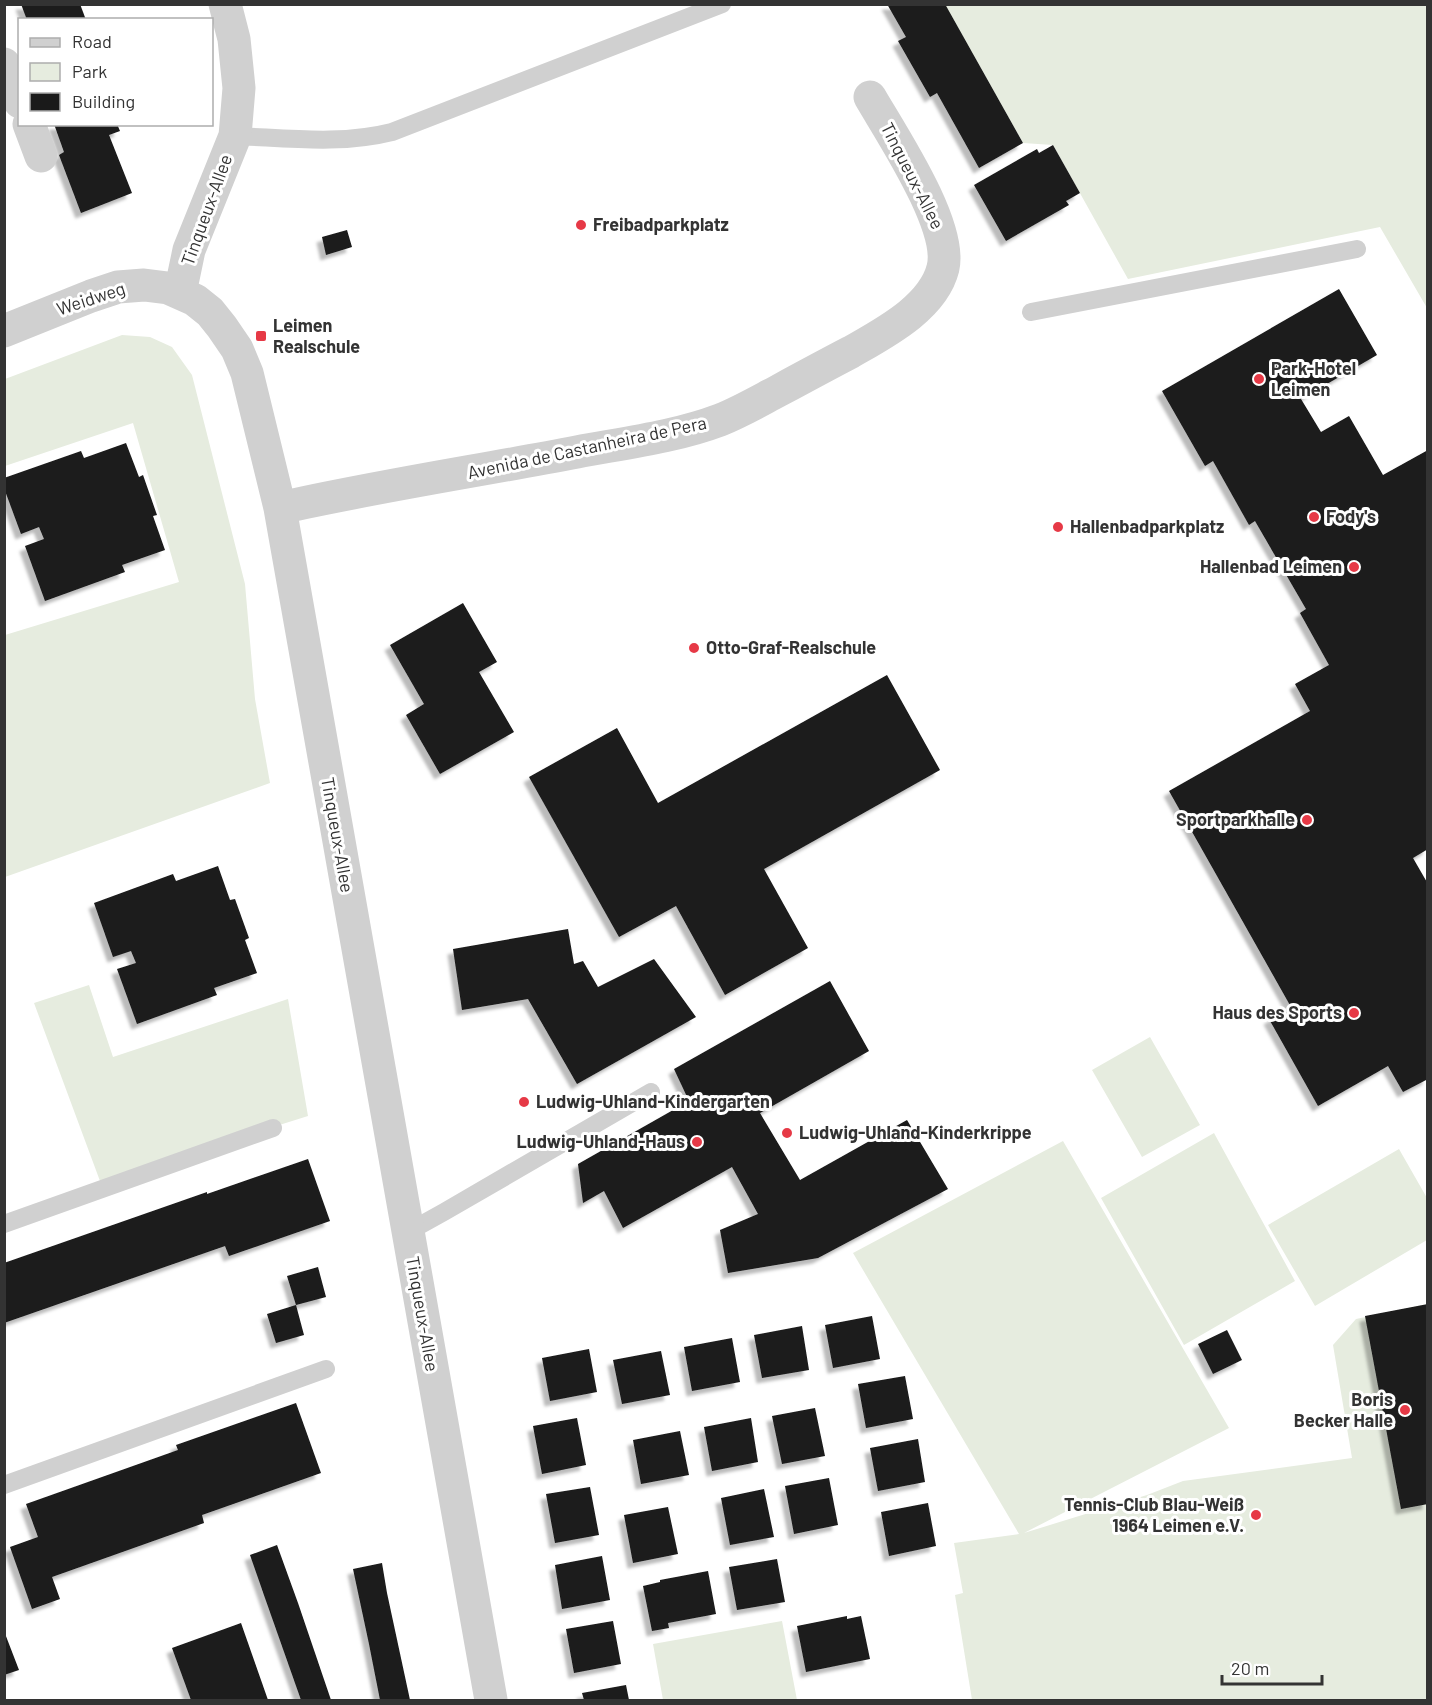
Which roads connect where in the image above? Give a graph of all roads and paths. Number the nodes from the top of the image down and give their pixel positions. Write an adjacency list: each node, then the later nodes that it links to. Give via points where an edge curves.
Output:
1 (225, 4): 7 (street, Tinqueux-Allee, via 234,39 238,87)
2 (722, 4): 7 (lane, via 392,132 335,140)
3 (4, 64): 4 (street)
4 (18, 97)
5 (870, 98): 13 (street, Tinqueux-Allee, via 935,214 944,266 936,287 917,309)
6 (30, 126): 8 (street)
7 (235, 136): 10 (street, Tinqueux-Allee, via 189,250)
8 (41, 156)
9 (1357, 249): 11 (lane)
10 (180, 293): 12 (street, Weidweg, via 144,285 118,287); 14 (street, Tinqueux-Allee, via 210,312 237,349 247,373)
11 (1031, 312)
12 (4, 331)
13 (877, 337): 14 (street, Avenida de Castanheira de Pera, via 764,399 683,432)
14 (280, 508): 18 (street, Tinqueux-Allee)
15 (651, 1092): 18 (lane)
16 (273, 1128): 17 (lane)
17 (4, 1224)
18 (408, 1232): 21 (street, Tinqueux-Allee)
19 (326, 1369): 20 (lane)
20 (4, 1485)
21 (491, 1701)

